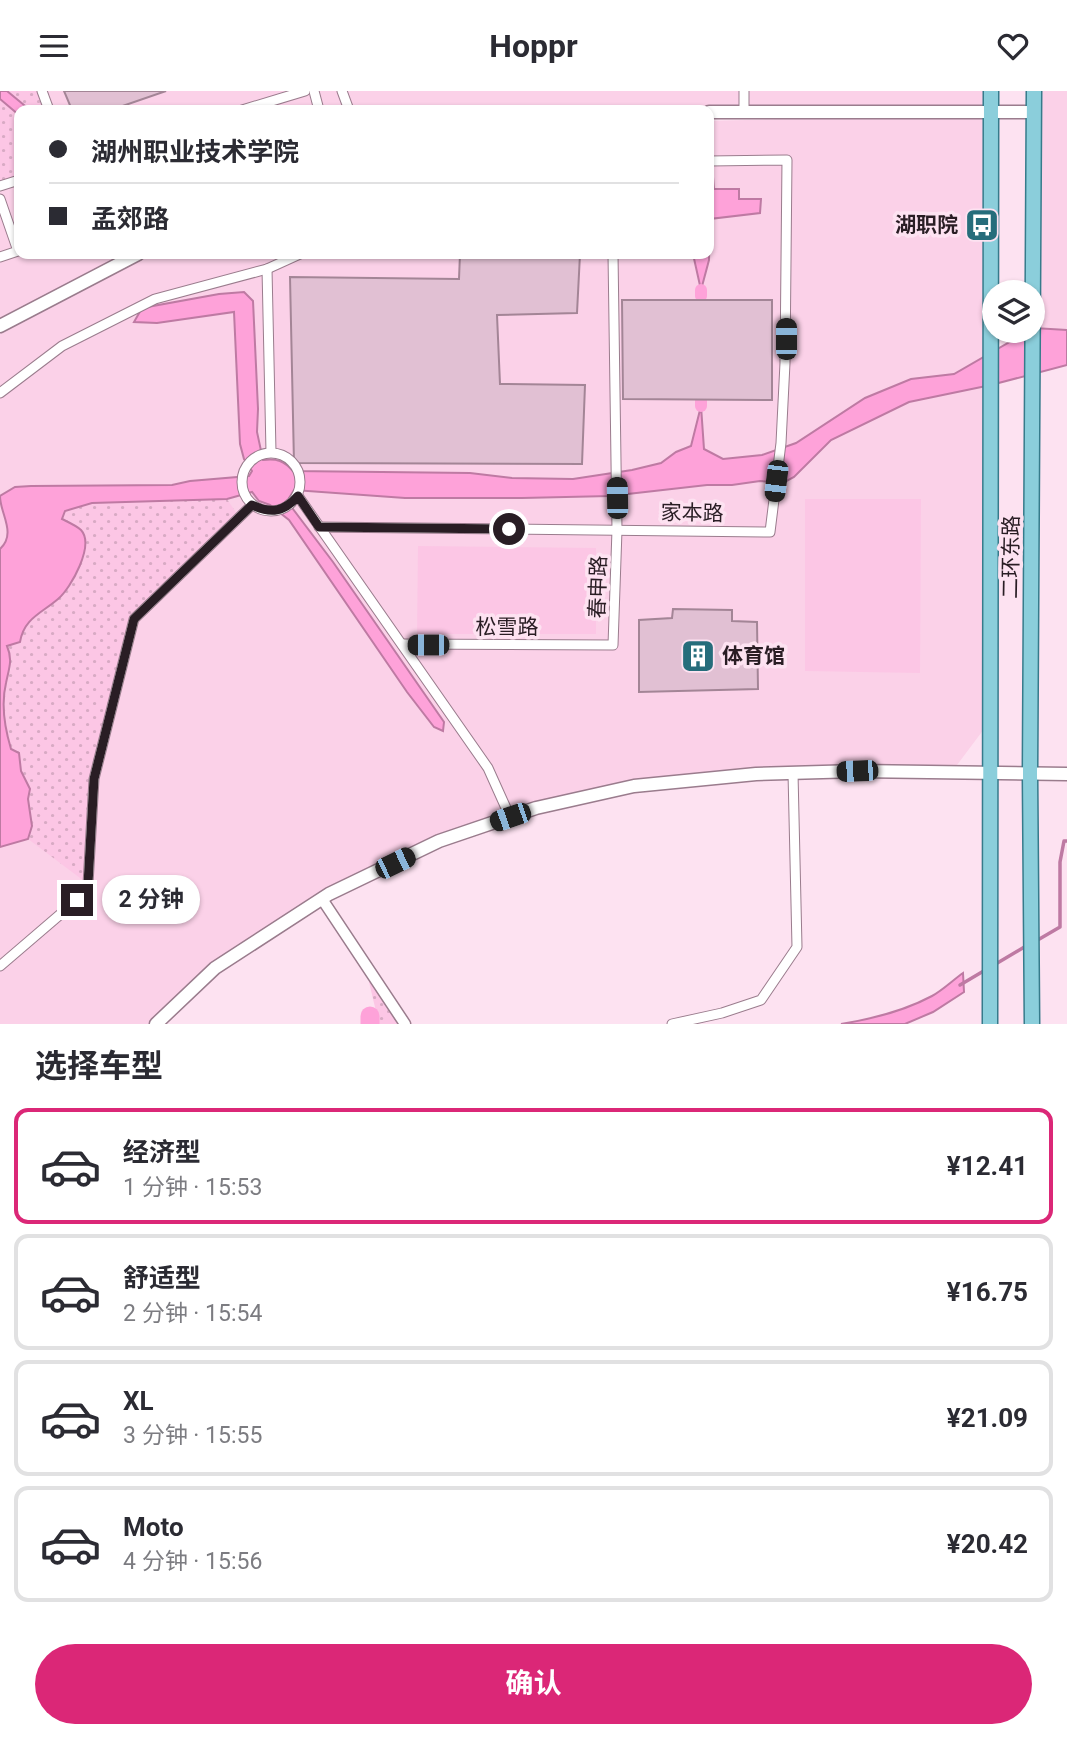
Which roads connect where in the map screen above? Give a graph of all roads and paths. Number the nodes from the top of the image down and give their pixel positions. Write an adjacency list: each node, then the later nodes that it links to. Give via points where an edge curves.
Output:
1 (305, 91): 5 (street)
2 (744, 91): 6 (street)
3 (991, 91): 9 (main road, 二环东路)
4 (1034, 91): 8 (main road, 二环东路)
5 (259, 105)
6 (744, 111): 7 (main road); 9 (main road)
7 (714, 112)
8 (1034, 112): 9 (main road); 28 (main road, 二环东路)
9 (991, 113): 27 (main road, 二环东路)
10 (714, 162): 23 (street, 家本路, via 787,160 786,363 770,531)
11 (0, 199): 12 (street)
12 (14, 239)
13 (128, 259): 17 (main road)
14 (289, 259): 16 (street)
15 (613, 259): 23 (street, 春申路)
16 (267, 269): 18 (street, via 155,299 62,346); 19 (street)
17 (0, 326)
18 (0, 393)
19 (267, 452): 20 (street, via 281,454 297,468); 21 (street, via 245,469 241,484)
20 (296, 497): 21 (street, via 276,512); 22 (street)
21 (252, 505): 32 (street, via 134,619 94,779 88,884 77,900)
22 (319, 527): 23 (street, 家本路); 24 (street)
23 (617, 530): 25 (street, 春申路)
24 (402, 645): 25 (street, 松雪路); 30 (street, via 488,768)
25 (613, 645)
26 (793, 773): 27 (main road); 30 (main road, via 634,786); 35 (street, via 797,947 761,1000)
27 (990, 774): 28 (main road); 36 (main road, 二环东路)
28 (1030, 774): 29 (main road); 37 (main road, 二环东路)
29 (1067, 774)
30 (510, 817): 31 (main road, via 439,841)
31 (321, 899): 33 (main road, via 215,968); 34 (street)
32 (0, 967)
33 (156, 1024)
34 (405, 1024)
35 (672, 1024)
36 (990, 1024)
37 (1032, 1024)

